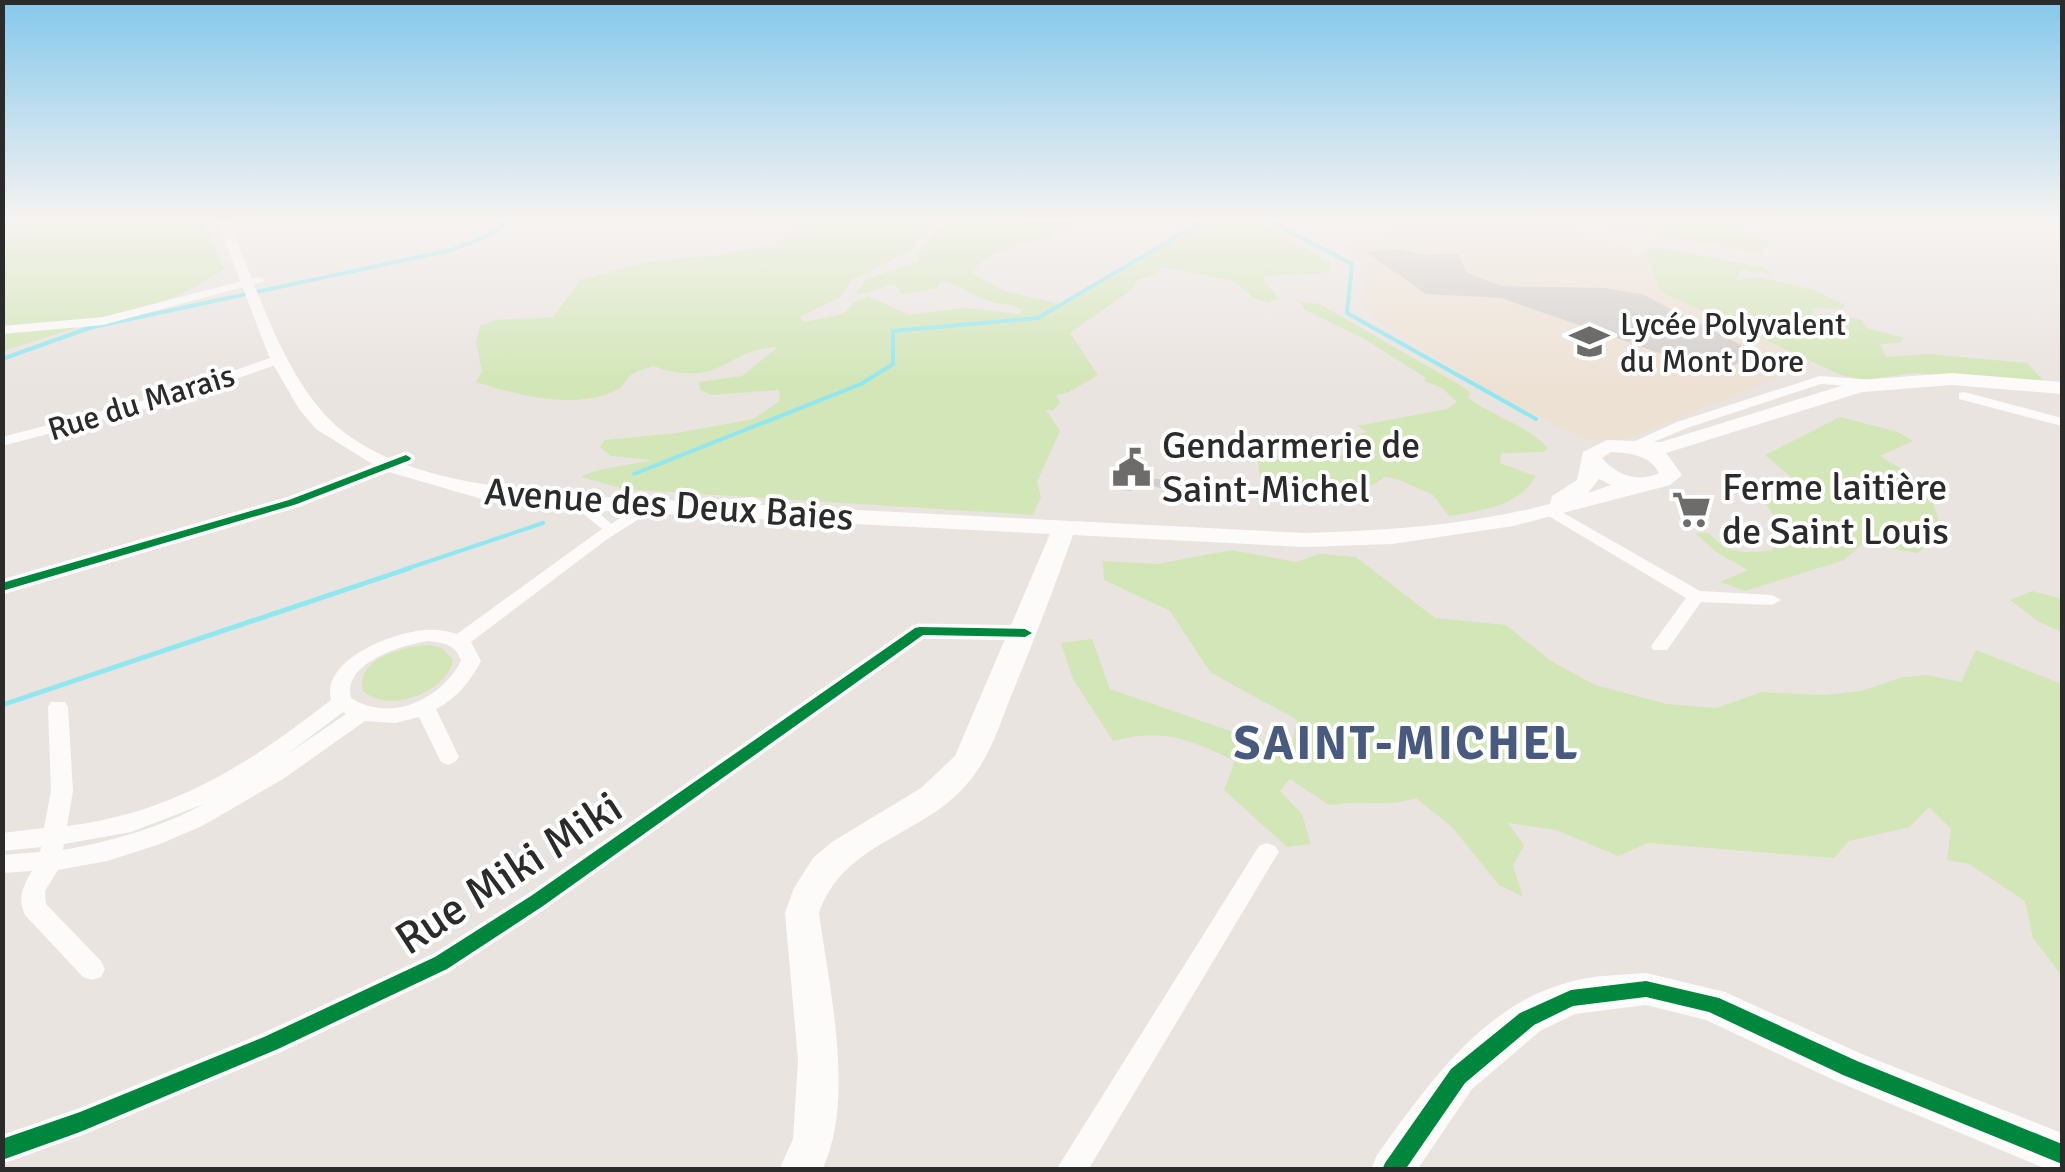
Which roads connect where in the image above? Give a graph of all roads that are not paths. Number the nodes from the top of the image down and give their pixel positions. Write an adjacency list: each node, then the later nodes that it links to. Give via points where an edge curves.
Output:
1 (248, 275): 2 (main road, Avenue des Deux Baies)
2 (252, 285): 3 (street); 3 (street, via 216,283); 5 (main road, Avenue des Deux Baies); 13 (main road, Avenue des Deux Baies, via 308,388 332,417)
3 (188, 298): 4 (street, via 103,321)
4 (2, 330)
5 (279, 359): 11 (street, Rue du Marais, via 194,390); 13 (main road, Avenue des Deux Baies, via 323,424)
6 (1874, 384): 7 (main road, Avenue des Deux Baies, via 1952,379); 9 (main road, Avenue des Deux Baies); 12 (street, via 1820,380)
7 (2062, 388)
8 (1964, 396): 10 (street)
9 (1774, 411): 12 (main road, Avenue des Deux Baies, via 1662,448); 15 (main road, Avenue des Deux Baies, via 1719,432)
10 (2062, 422)
11 (2, 442)
12 (1636, 449): 14 (main road, Avenue des Deux Baies, via 1599,448); 15 (main road)
13 (398, 462): 17 (main road, Avenue des Deux Baies, via 489,494); 18 (main road, Avenue des Deux Baies, via 557,490); 23 (street, via 292,502)
14 (1592, 462): 16 (main road); 21 (main road, Avenue des Deux Baies, via 1588,483 1570,497 1448,524 1277,532)
15 (1666, 464): 16 (main road, Avenue des Deux Baies, via 1667,480)
16 (1636, 484): 20 (main road, Avenue des Deux Baies)
17 (578, 502): 19 (main road, Avenue des Deux Baies); 22 (street)
18 (754, 502): 19 (street, via 650,500); 21 (main road, Avenue des Deux Baies)
19 (640, 506): 21 (main road, Avenue des Deux Baies); 22 (street)
20 (1553, 512): 21 (main road, Avenue des Deux Baies, via 1375,540 1202,538); 24 (street)
21 (1064, 527): 26 (main road)
22 (602, 530): 27 (street)
23 (2, 587)
24 (1696, 596): 25 (street); 28 (street)
25 (1772, 600)
26 (1025, 633): 39 (street, Rue Miki Miki, via 920,631 440,964 271,1043); 41 (main road, via 954,779 872,831 807,889 802,913 818,1060 814,1142)
27 (460, 641): 29 (street, via 469,650 467,673); 31 (street, via 418,637 369,654 343,678 339,691)
28 (1660, 646)
29 (424, 706): 31 (street, via 391,714); 32 (street)
30 (58, 708): 33 (street, via 62,791)
31 (351, 708): 33 (street, via 151,818); 37 (street, via 217,811 141,844)
32 (448, 756)
33 (53, 836): 34 (street); 37 (street)
34 (2, 842)
35 (1267, 852): 42 (street)
36 (2, 864): 37 (street)
37 (49, 864): 38 (street, via 33,890 34,908)
38 (92, 968)
39 (2, 1150)
40 (2062, 1154): 43 (main road, via 1712,1004 1646,989 1571,998 1526,1019 1458,1076)
41 (800, 1170)
42 (1071, 1170)
43 (1392, 1170)

